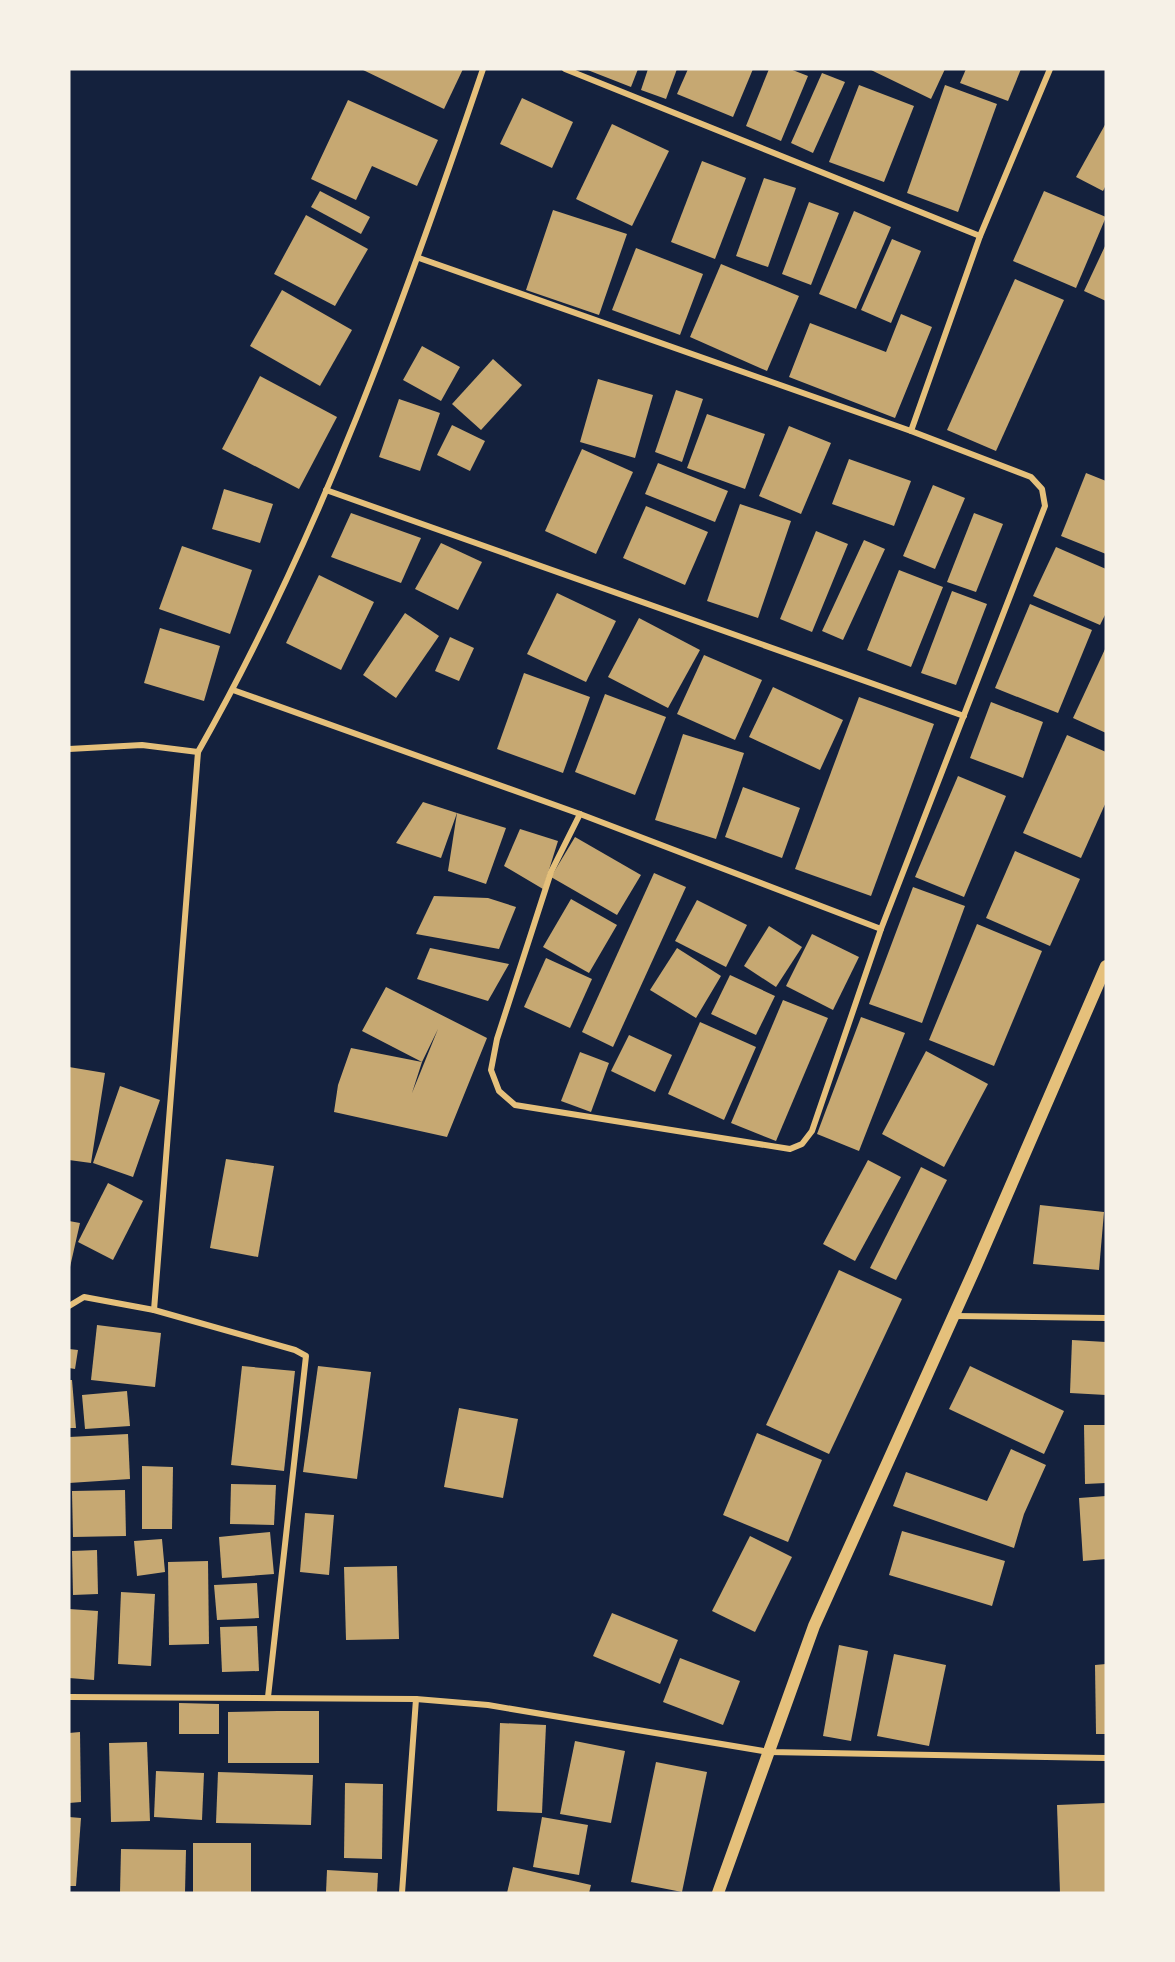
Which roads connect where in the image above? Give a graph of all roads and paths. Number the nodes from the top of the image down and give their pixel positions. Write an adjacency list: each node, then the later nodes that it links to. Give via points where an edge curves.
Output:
1 (483, 69): 5 (street)
2 (565, 69): 4 (street)
3 (1050, 69): 4 (street)
4 (980, 236): 6 (street)
5 (419, 258): 6 (street); 7 (street)
6 (911, 430): 9 (street, via 1031,477 1042,489 1046,506)
7 (326, 490): 8 (street); 9 (street)
8 (233, 690): 11 (street); 12 (street)
9 (964, 716): 13 (street)
10 (69, 749): 11 (street, via 142,745)
11 (198, 752): 16 (street)
12 (580, 814): 13 (street); 13 (street, via 551,872 497,1039 491,1070 499,1091 515,1105 790,1149 802,1144 812,1131)
13 (881, 929)
14 (1106, 966): 17 (main road)
15 (69, 1306): 16 (street, via 84,1297)
16 (154, 1310): 20 (street, via 306,1356)
17 (953, 1316): 18 (street); 22 (main road, via 813,1626)
18 (1106, 1318)
19 (69, 1697): 20 (street)
20 (268, 1697): 21 (street)
21 (416, 1699): 22 (street, via 488,1705); 24 (street)
22 (769, 1752): 23 (street); 25 (main road)
23 (1106, 1758)
24 (402, 1893)
25 (718, 1893)

